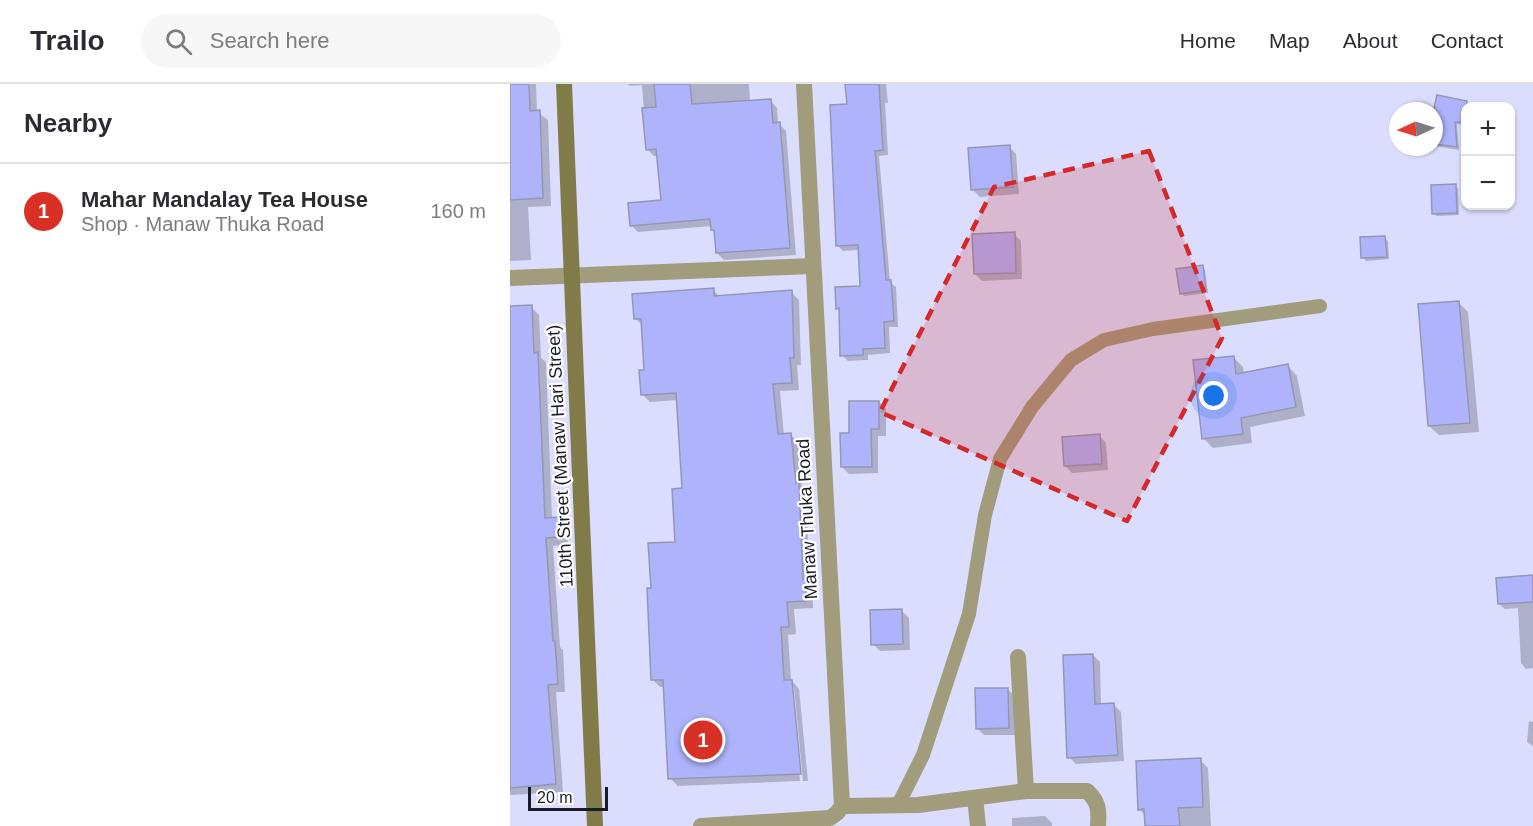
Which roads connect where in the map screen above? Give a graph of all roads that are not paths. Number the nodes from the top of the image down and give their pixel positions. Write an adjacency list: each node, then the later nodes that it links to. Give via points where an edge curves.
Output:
1 (564, 84): 4 (main road, 110th Street (Manaw Hari Street))
2 (804, 84): 3 (street, Manaw Thuka Road)
3 (813, 266): 4 (street); 11 (street, Manaw Thuka Road)
4 (570, 275): 5 (street); 12 (main road, 110th Street (Manaw Hari Street))
5 (510, 278)
6 (1320, 306): 10 (lane, via 1153,329 1104,340 1064,368 1032,407 1000,459 985,515 969,614 923,755)
7 (1018, 657): 8 (street)
8 (1026, 791): 9 (street); 15 (street, via 1087,790 1099,807)
9 (975, 798): 10 (street); 14 (street)
10 (898, 805): 11 (street)
11 (843, 806): 13 (street, via 830,818)
12 (595, 826)
13 (701, 826)
14 (978, 826)
15 (1098, 826)

